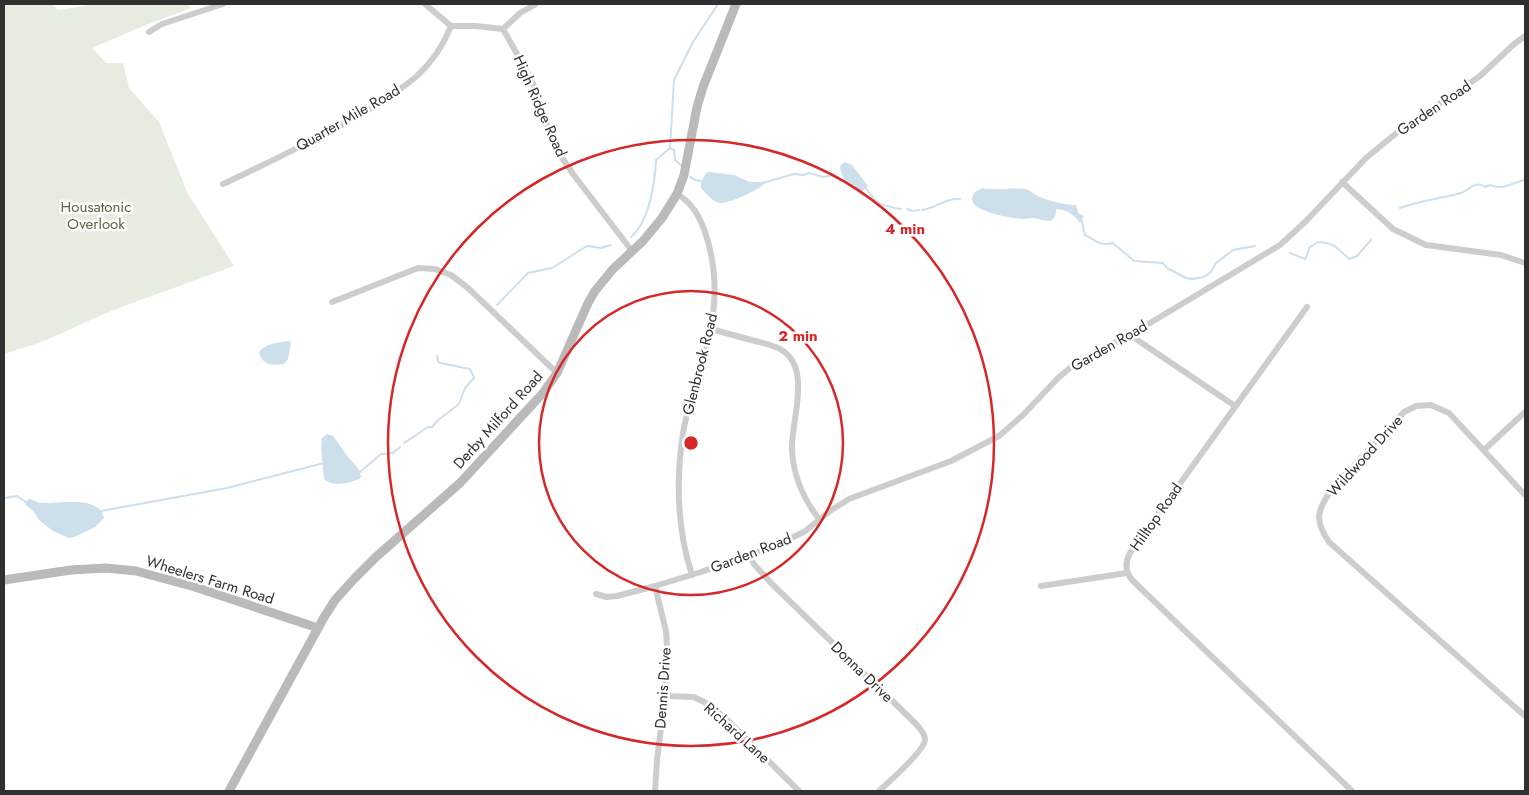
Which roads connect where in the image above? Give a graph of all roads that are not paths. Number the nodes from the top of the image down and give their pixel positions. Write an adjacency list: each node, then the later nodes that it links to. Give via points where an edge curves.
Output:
1 (223, 4): 7 (street, via 162,24)
2 (425, 4): 5 (street)
3 (536, 4): 6 (street)
4 (736, 4): 11 (main road, Derby Milford Road, via 703,87)
5 (451, 26): 6 (street); 10 (street, Quarter Mile Road, via 426,67 390,96 332,131)
6 (502, 29): 12 (street, High Ridge Road, via 530,77 552,140 561,156)
7 (149, 32)
8 (1525, 36): 9 (street, Garden Road, via 1480,76 1382,145)
9 (1342, 182): 13 (street, via 1393,229 1426,245 1501,255); 17 (street, Garden Road, via 1280,244)
10 (224, 184)
11 (677, 194): 12 (main road, Derby Milford Road, via 653,230); 16 (street, Glenbrook Road, via 696,211 711,254 715,291)
12 (632, 251): 18 (main road, Derby Milford Road, via 595,291)
13 (1525, 263)
14 (332, 302): 18 (street, via 418,268 451,275)
15 (1307, 307): 19 (street, Hilltop Road)
16 (711, 329): 23 (street, via 774,346 793,361 799,390 792,450 802,491); 26 (street, Glenbrook Road, via 688,407 678,484 684,546)
17 (1130, 335): 19 (street); 23 (street, Garden Road, via 1070,368 1010,428 990,442 933,468 853,496)
18 (557, 373): 31 (main road, Derby Milford Road, via 534,403 460,483 354,579 335,600)
19 (1235, 406): 25 (street, Hilltop Road, via 1130,553)
20 (1525, 412): 21 (street)
21 (1484, 450): 22 (street, Wildwood Drive); 33 (street, Wildwood Drive, via 1449,413 1431,405 1416,406 1404,412 1331,490 1318,517 1328,542)
22 (1525, 495)
23 (819, 519): 24 (street, Garden Road, via 793,538)
24 (749, 555): 26 (street, Garden Road); 37 (street, Donna Drive, via 772,583 921,729 925,741 919,751)
25 (1127, 573): 29 (street); 38 (street)
26 (692, 575): 28 (street, Garden Road)
27 (4, 580): 31 (main road, Wheelers Farm Road, via 71,570 106,568 136,571)
28 (656, 586): 30 (street, Garden Road, via 607,598); 32 (street, Dennis Drive, via 666,632)
29 (1041, 586)
30 (596, 594)
31 (318, 628): 34 (main road, Derby Milford Road)
32 (665, 696): 35 (street, Dennis Drive); 36 (street, Richard Lane, via 694,697 710,705)
33 (1525, 716)
34 (229, 791)
35 (655, 791)
36 (799, 791)
37 (879, 791)
38 (1352, 791)

